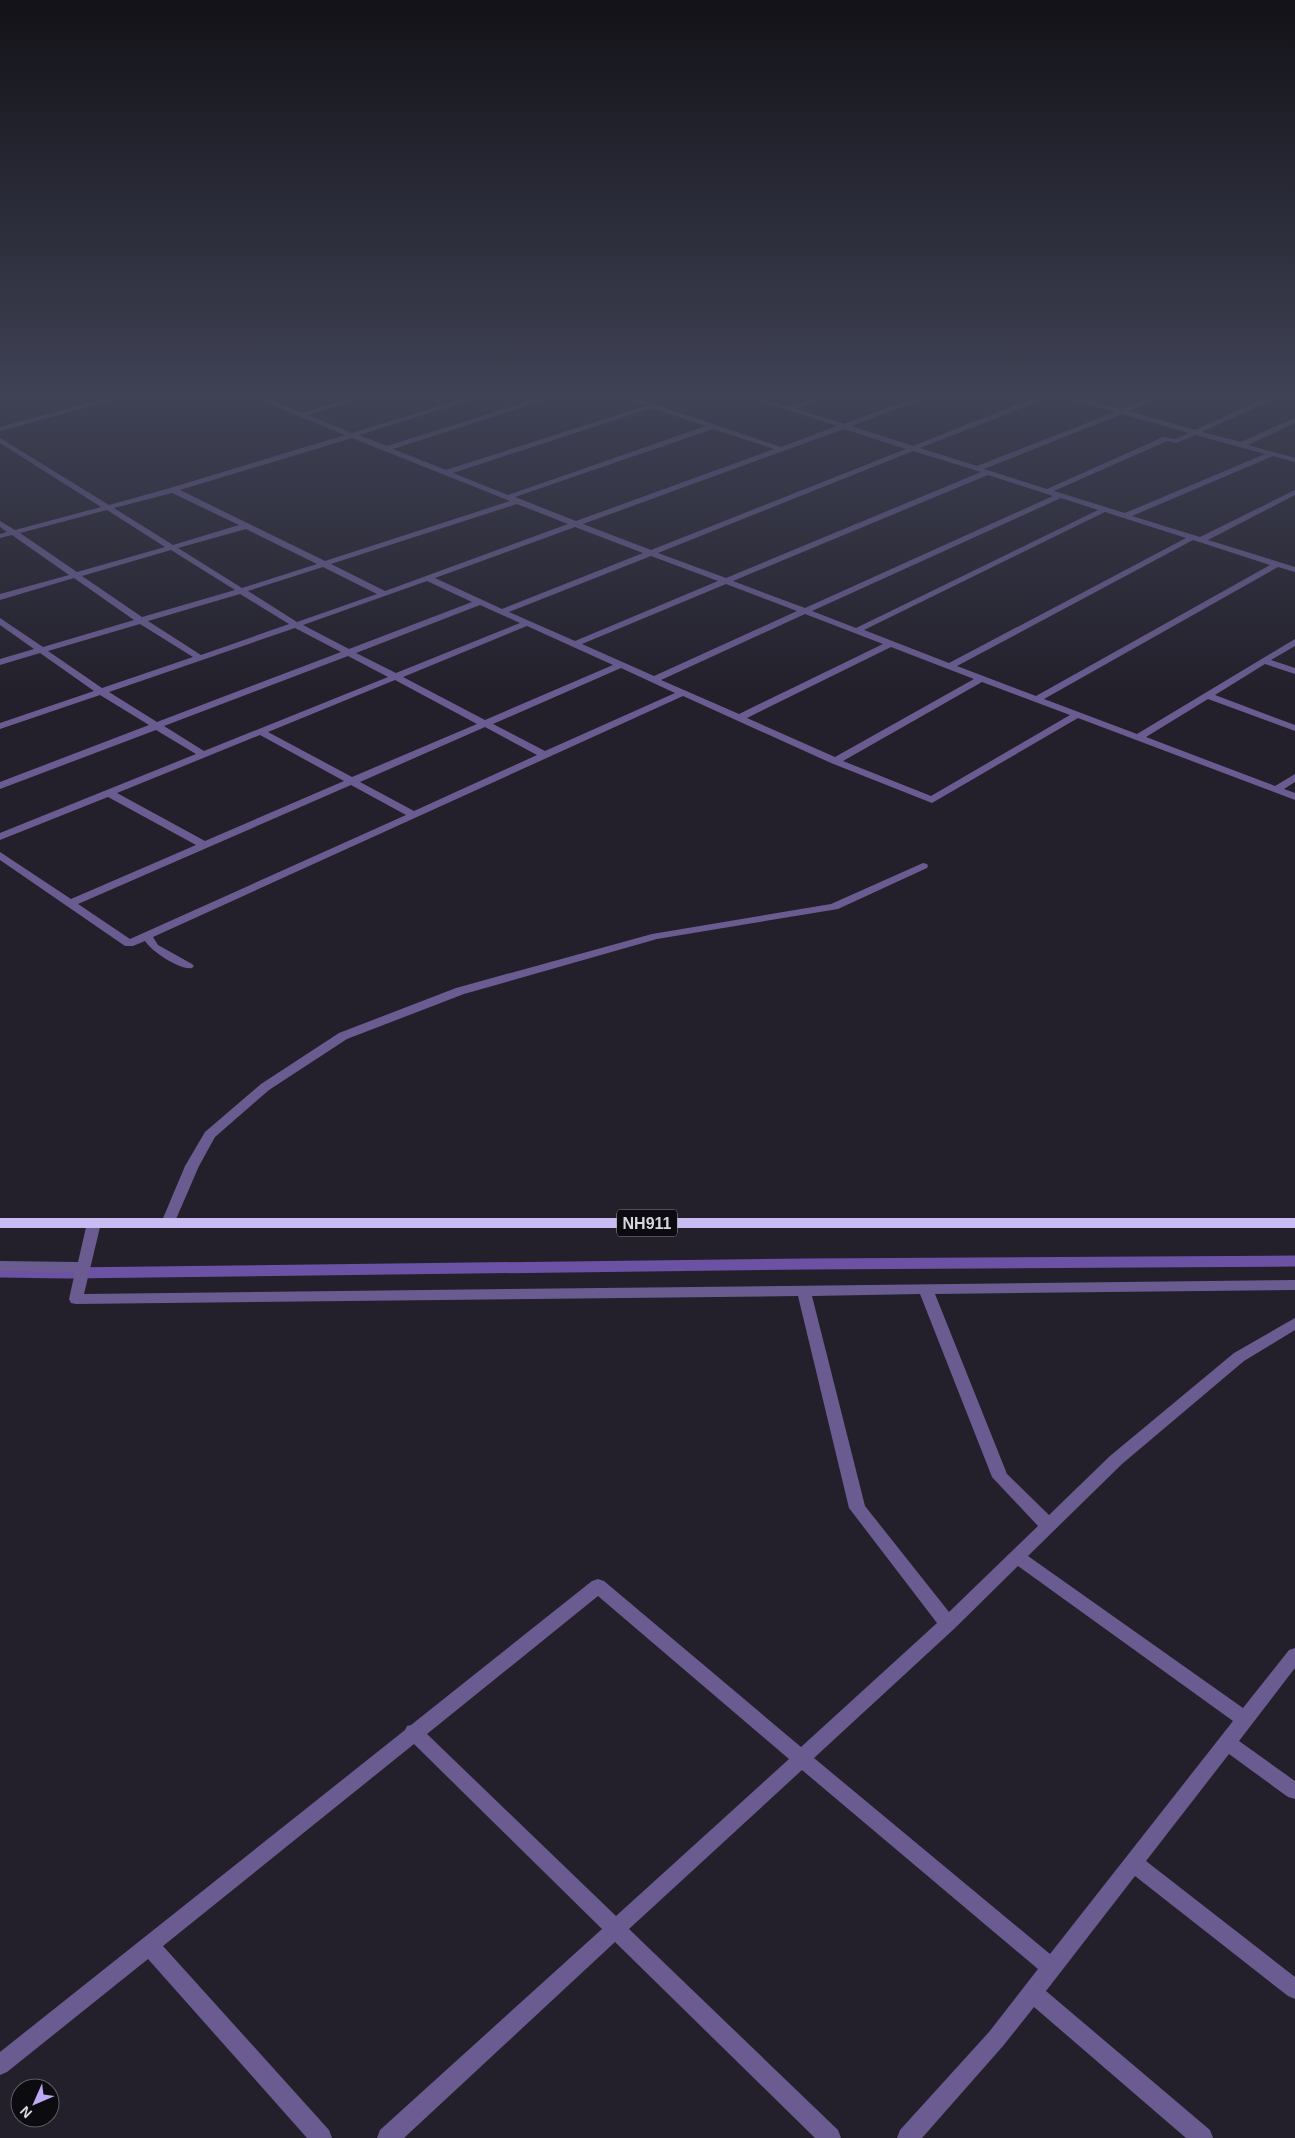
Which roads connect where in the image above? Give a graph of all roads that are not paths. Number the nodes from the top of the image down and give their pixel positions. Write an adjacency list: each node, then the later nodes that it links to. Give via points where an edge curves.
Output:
1 (82, 493): 15 (street)
2 (163, 493): 15 (street)
3 (179, 493): 20 (street)
4 (497, 493): 13 (street)
5 (520, 493): 13 (street)
6 (661, 493): 19 (street)
7 (801, 493): 25 (street)
8 (939, 493): 32 (street)
9 (1053, 493): 12 (street)
10 (1180, 493): 17 (street)
11 (1293, 493): 23 (street)
12 (1061, 496): 16 (street); 37 (street)
13 (508, 497): 14 (street)
14 (518, 501): 19 (street); 27 (street)
15 (106, 508): 21 (street); 24 (street)
16 (1105, 510): 17 (street); 43 (street)
17 (1126, 516): 23 (street)
18 (0, 523): 21 (street)
19 (576, 524): 25 (street); 31 (street)
20 (246, 526): 24 (street); 27 (street)
21 (15, 532): 22 (street); 30 (street)
22 (0, 536)
23 (1197, 539): 28 (street); 53 (street)
24 (171, 548): 30 (street); 33 (street)
25 (650, 553): 32 (street); 38 (street)
26 (1295, 559): 28 (street)
27 (324, 564): 33 (street); 34 (street)
28 (1280, 565): 29 (street); 61 (street)
29 (1295, 570)
30 (76, 575): 35 (street); 39 (street)
31 (427, 578): 34 (street); 36 (street)
32 (726, 582): 37 (street); 45 (street)
33 (241, 591): 39 (street); 42 (street)
34 (385, 594): 42 (street)
35 (0, 597)
36 (479, 602): 38 (street); 48 (street)
37 (803, 611): 43 (street); 57 (street)
38 (501, 612): 41 (street)
39 (140, 620): 47 (street); 49 (street)
40 (0, 621): 47 (street)
41 (528, 623): 45 (street); 55 (street)
42 (296, 625): 48 (street); 49 (street)
43 (856, 631): 46 (street)
44 (1295, 642): 50 (street)
45 (575, 644): 52 (street)
46 (890, 644): 53 (street); 63 (street)
47 (40, 650): 51 (street); 58 (street)
48 (348, 651): 55 (street); 65 (street)
49 (200, 658): 58 (street)
50 (1264, 661): 54 (street); 60 (street)
51 (0, 662)
52 (621, 665): 57 (street); 64 (street)
53 (949, 666): 56 (street)
54 (1295, 671)
55 (395, 676): 64 (street); 68 (street)
56 (982, 678): 61 (street); 72 (street)
57 (653, 680): 59 (street)
58 (102, 692): 65 (street); 66 (street)
59 (682, 692): 63 (street); 71 (street)
60 (1207, 696): 67 (street); 69 (street)
61 (1037, 699): 62 (street)
62 (1078, 714): 69 (street); 72 (street, via 932,800)
63 (739, 718): 72 (street)
64 (487, 723): 71 (street); 74 (street)
65 (155, 725): 70 (street); 75 (street)
66 (0, 726)
67 (1295, 728)
68 (259, 731): 70 (street); 74 (street)
69 (1139, 737): 76 (street)
70 (202, 754): 77 (street)
71 (546, 755): 79 (street)
72 (835, 761)
73 (1295, 777): 76 (street)
74 (352, 781): 79 (street); 81 (street)
75 (0, 786)
76 (1276, 790): 78 (street)
77 (109, 793): 80 (street); 81 (street)
78 (1295, 797)
79 (414, 814): 85 (street)
80 (0, 838)
81 (204, 845): 84 (street)
82 (0, 855): 84 (street)
83 (923, 866): 89 (street, via 834,907 656,936 460,991 343,1036 265,1088 210,1135 192,1166)
84 (70, 903): 85 (street, via 129,944)
85 (147, 936): 86 (street, via 154,947)
86 (188, 966)
87 (0, 1222): 88 (highway, NH911)
88 (94, 1222): 89 (highway, NH911); 92 (street)
89 (168, 1223): 90 (highway, NH911)
90 (1295, 1223)
91 (0, 1266): 92 (street)
92 (84, 1267): 95 (street, via 76,1299)
93 (1295, 1285): 94 (street)
94 (926, 1290): 95 (street); 97 (street, via 1000,1477)
95 (804, 1291): 99 (street, via 857,1508)
96 (1295, 1323): 97 (street, via 1238,1357 1116,1460)
97 (1049, 1526): 98 (street)
98 (1017, 1557): 99 (street); 101 (street)
99 (948, 1624): 104 (street)
100 (1295, 1655): 101 (street)
101 (1244, 1720): 103 (street)
102 (413, 1732): 104 (street, via 598,1586); 107 (street); 108 (street)
103 (1227, 1743): 105 (street); 106 (street)
104 (801, 1758): 107 (street); 109 (street)
105 (1295, 1791)
106 (1133, 1863): 109 (street); 110 (street)
107 (615, 1928): 114 (street); 115 (street)
108 (149, 1945): 112 (street); 113 (street)
109 (1051, 1967): 111 (street)
110 (1295, 1989)
111 (1032, 1992): 116 (street, via 996,2039); 117 (street)
112 (0, 2065)
113 (321, 2138)
114 (388, 2138)
115 (830, 2138)
116 (908, 2138)
117 (1202, 2138)

